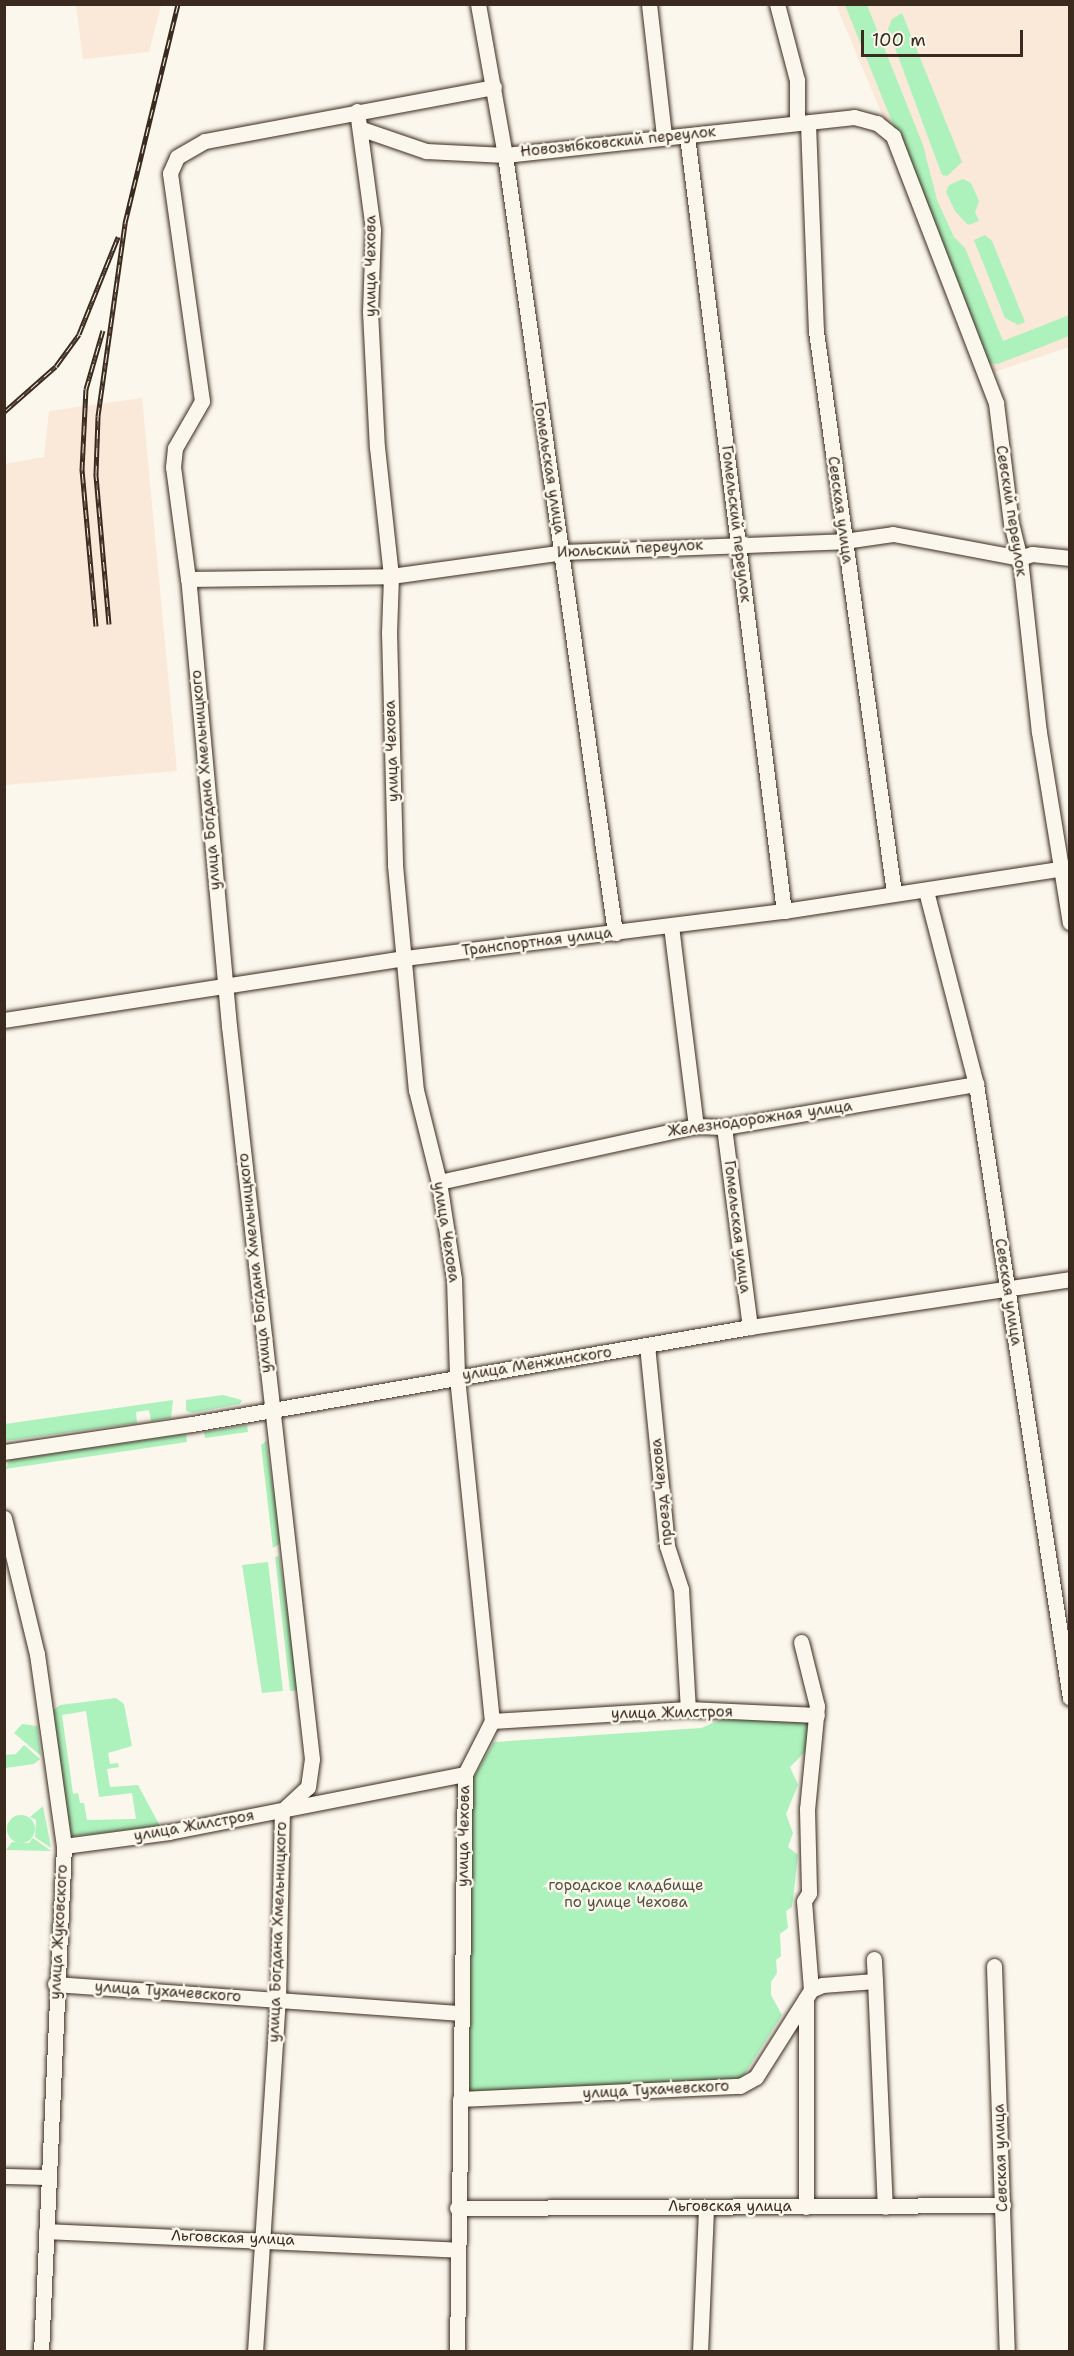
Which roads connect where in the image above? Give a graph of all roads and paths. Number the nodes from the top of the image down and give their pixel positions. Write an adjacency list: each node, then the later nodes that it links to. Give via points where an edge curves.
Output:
1 (478, 4): 4 (street, Гомельская улица)
2 (650, 4): 9 (street)
3 (777, 4): 6 (street, Севская улица, via 782,36 797,80)
4 (494, 87): 5 (street); 11 (street, Гомельская улица)
5 (357, 111): 8 (street, улица Чехова); 18 (street, улица Богдана Хмельницкого, via 205,141 177,157 170,173 202,401 175,448 173,467)
6 (802, 122): 7 (street, Новозыбковский переулок, via 854,117); 10 (street, Новозыбковский переулок); 12 (street, Севская улица, via 816,331)
7 (877, 123): 15 (street, Севский переулок, via 893,136 996,404 1011,523)
8 (362, 129): 11 (street, Новозыбковский переулок, via 426,151); 17 (street, улица Чехова, via 373,230 370,311 377,447)
9 (664, 135): 10 (street, Новозыбковский переулок); 11 (street, Новозыбковский переулок)
10 (687, 136): 13 (street, Гомельский переулок)
11 (505, 155): 14 (street, Гомельская улица)
12 (844, 541): 13 (street, Июльский переулок); 15 (street, Июльский переулок, via 893,534); 21 (street, Севская улица)
13 (740, 543): 14 (street, Июльский переулок); 22 (street, Гомельский переулок)
14 (563, 552): 17 (street, Июльский переулок); 25 (street, Гомельская улица)
15 (1020, 558): 16 (street, Июльский переулок, via 1032,554); 19 (street, Севский переулок, via 1039,732)
16 (1070, 558)
17 (391, 576): 18 (street, Июльский переулок); 26 (street, улица Чехова, via 395,865)
18 (188, 579): 27 (street, улица Богдана Хмельницкого)
19 (1065, 868): 20 (street, Транспортная улица); 23 (street, Севский переулок)
20 (926, 891): 21 (street, Транспортная улица); 29 (street, Севская улица)
21 (894, 893): 22 (street, Транспортная улица)
22 (784, 911): 24 (street, Транспортная улица)
23 (1070, 924)
24 (671, 926): 25 (street, Транспортная улица); 30 (street)
25 (615, 933): 26 (street, Транспортная улица)
26 (405, 958): 27 (street, Транспортная улица); 32 (street, улица Чехова, via 416,1090)
27 (228, 987): 28 (street, Транспортная улица); 38 (street, улица Богдана Хмельницкого)
28 (4, 1020)
29 (976, 1084): 31 (street, Железнодорожная улица); 34 (street, Севская улица)
30 (696, 1126): 31 (street, Железнодорожная улица); 32 (street, Железнодорожная улица)
31 (724, 1127): 35 (street, Гомельская улица)
32 (439, 1182): 37 (street, улица Чехова, via 454,1279)
33 (1070, 1279): 34 (street, улица Менжинского)
34 (1008, 1289): 35 (street, улица Менжинского); 42 (street, Севская улица)
35 (750, 1327): 36 (street, улица Менжинского)
36 (647, 1345): 37 (street, улица Менжинского); 43 (street, проезд Чехова, via 667,1546 681,1589)
37 (457, 1377): 38 (street, улица Менжинского); 45 (street, улица Чехова)
38 (271, 1410): 39 (street, улица Менжинского); 47 (street, улица Богдана Хмельницкого, via 312,1759 308,1787)
39 (4, 1452)
40 (4, 1518): 48 (street, улица Жуковского, via 37,1654)
41 (801, 1642): 44 (street)
42 (1070, 1698)
43 (688, 1709): 44 (street, улица Жилстроя); 45 (street, улица Жилстроя)
44 (816, 1714): 53 (street, via 807,1809 809,1893 804,1901)
45 (492, 1721): 46 (street, улица Чехова)
46 (465, 1774): 47 (street, улица Жилстроя); 55 (street, улица Чехова)
47 (282, 1811): 48 (street, улица Жилстроя); 54 (street, улица Богдана Хмельницкого)
48 (64, 1846): 52 (street, улица Жуковского)
49 (874, 1959): 51 (street)
50 (994, 1966): 59 (street, Севская улица)
51 (875, 1982): 53 (street, via 822,1985); 62 (street)
52 (55, 1984): 54 (street, улица Тухачевского); 58 (street, улица Жуковского)
53 (808, 1994): 56 (street, улица Тухачевского, via 756,2077 740,2086); 61 (street)
54 (278, 1999): 55 (street, улица Тухачевского); 65 (street, улица Богдана Хмельницкого)
55 (461, 2013): 56 (street, улица Чехова)
56 (460, 2099): 63 (street, улица Чехова)
57 (4, 2176): 58 (street)
58 (48, 2177): 64 (street, улица Жуковского)
59 (1003, 2205): 62 (street, Льговская улица); 71 (street, Севская улица)
60 (706, 2207): 61 (street, Льговская улица); 63 (street, Льговская улица); 70 (street)
61 (806, 2207): 62 (street, Льговская улица)
62 (885, 2207)
63 (457, 2208): 66 (street, улица Чехова)
64 (46, 2231): 65 (street, Льговская улица); 67 (street, улица Жуковского)
65 (260, 2239): 66 (street, Льговская улица); 68 (street, улица Богдана Хмельницкого)
66 (457, 2250): 69 (street, улица Чехова)
67 (41, 2352)
68 (255, 2352)
69 (457, 2352)
70 (700, 2352)
71 (1007, 2352)

